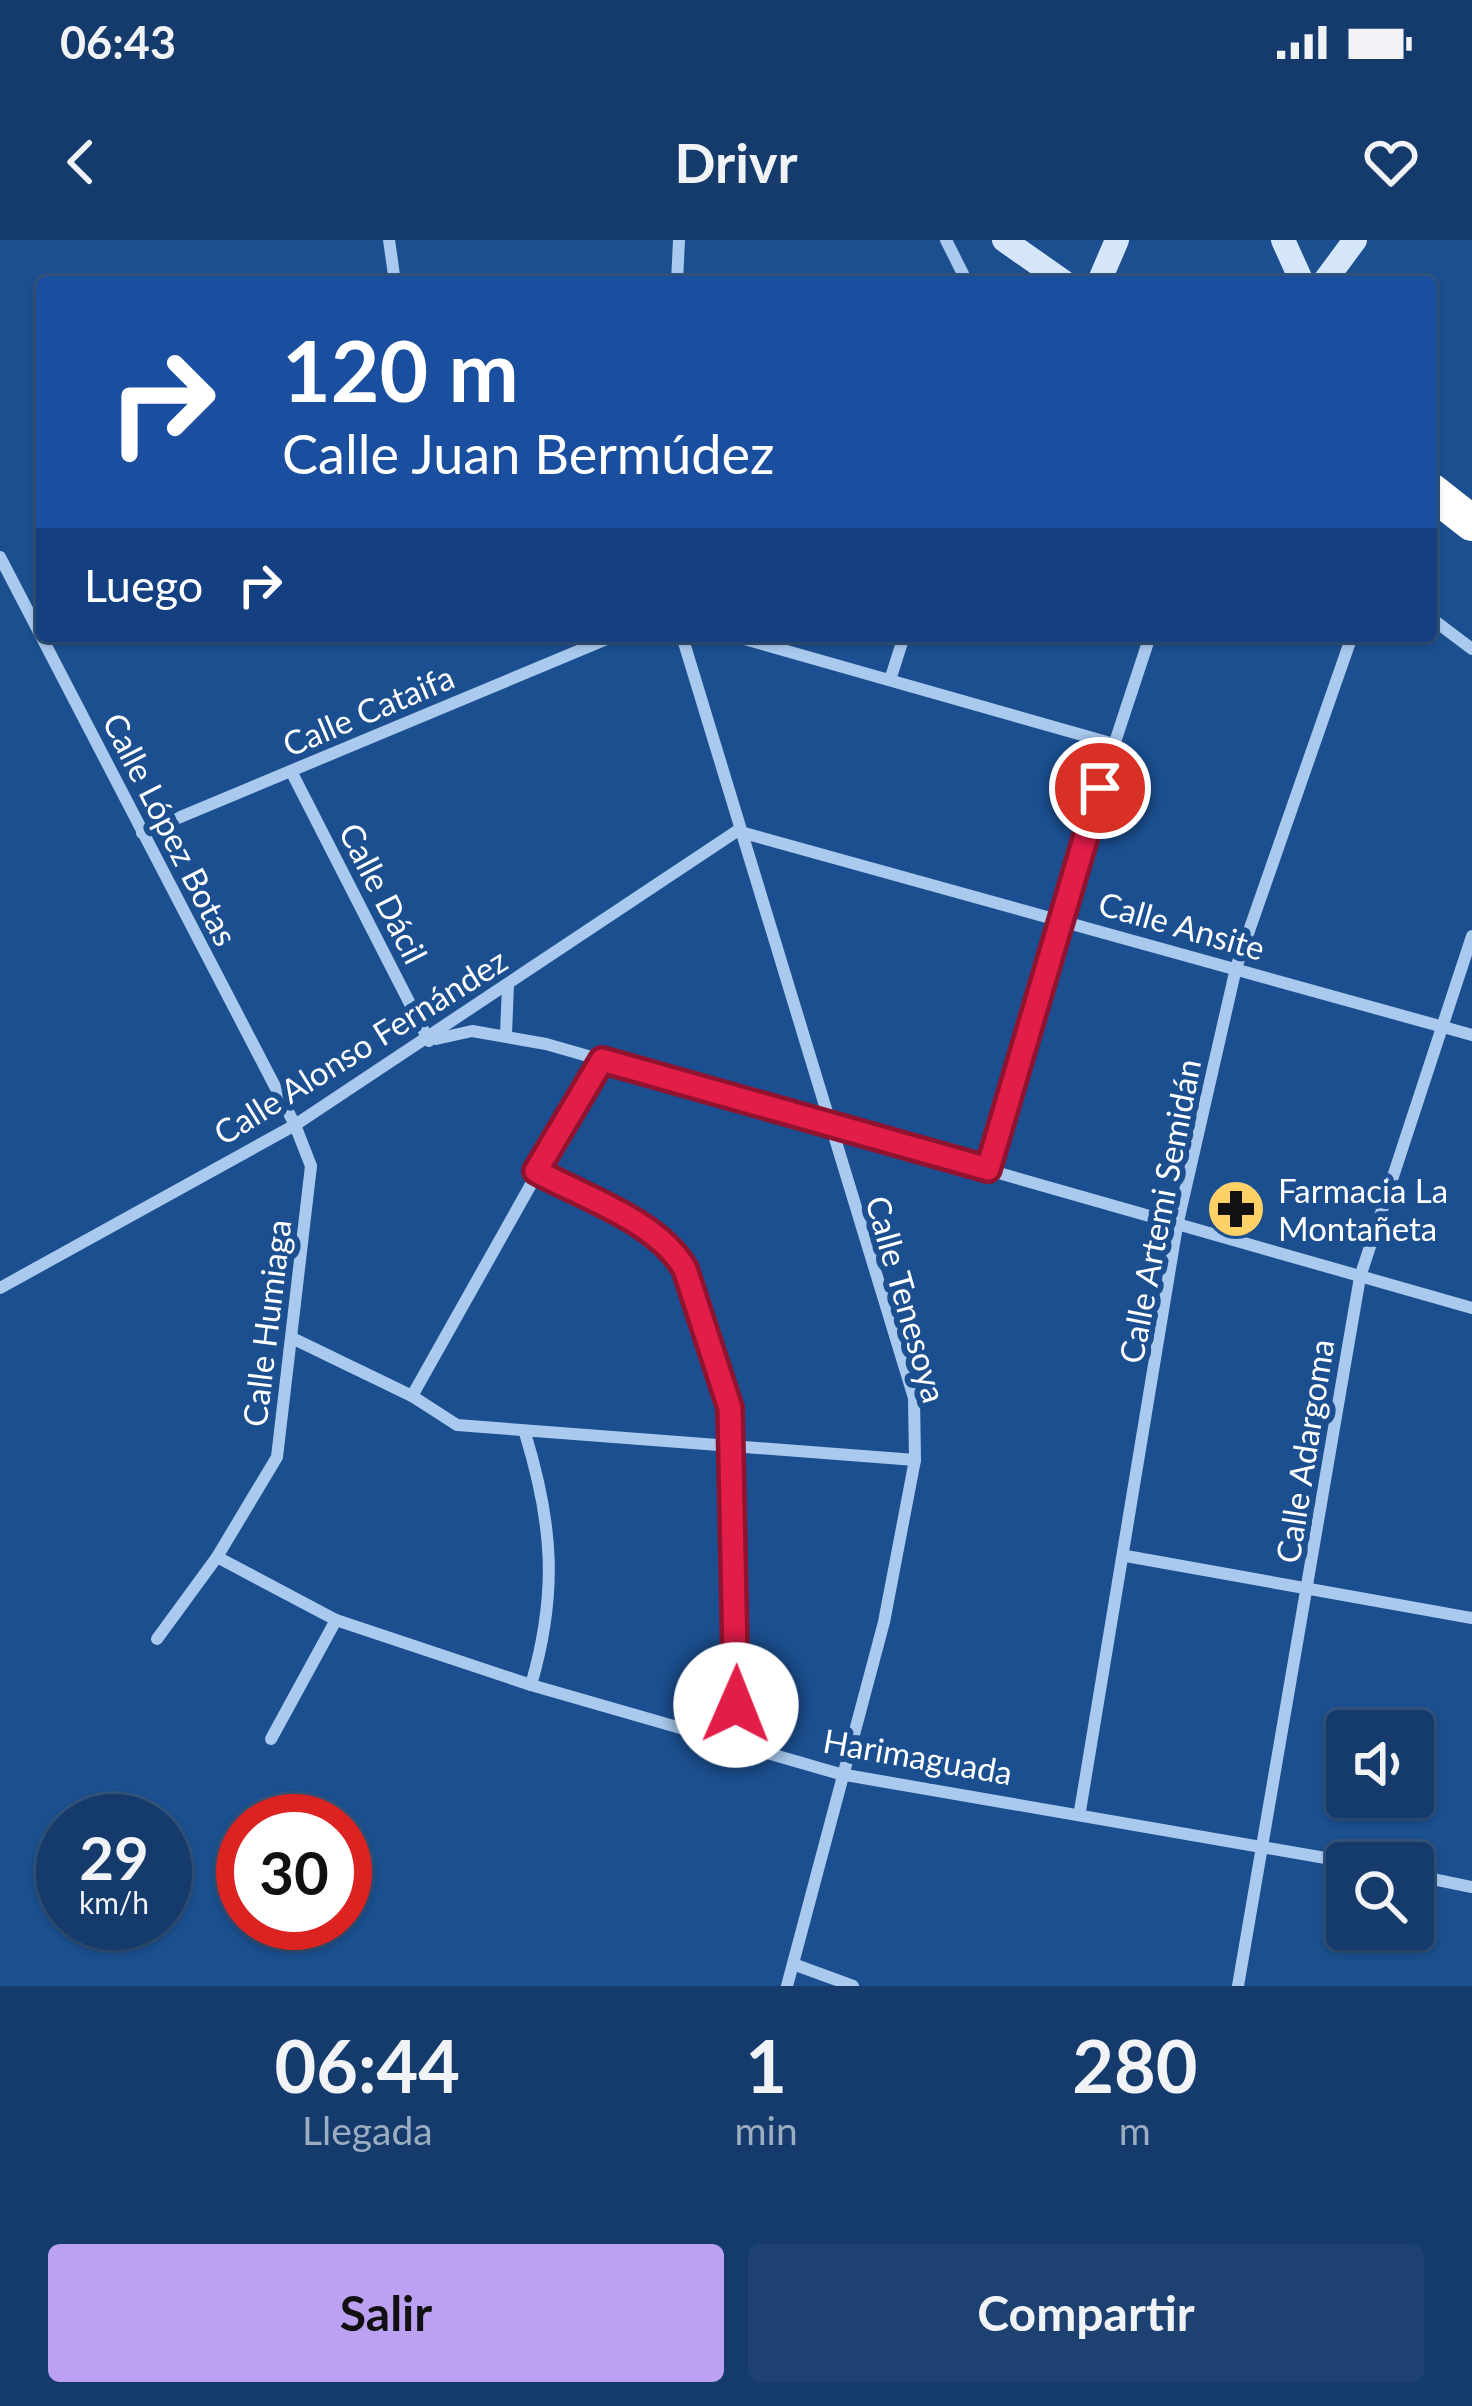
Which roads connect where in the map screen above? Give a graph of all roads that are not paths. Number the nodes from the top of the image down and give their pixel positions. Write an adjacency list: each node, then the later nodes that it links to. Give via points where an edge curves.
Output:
1 (389, 240): 8 (street)
2 (679, 240): 9 (street)
3 (946, 240): 10 (street)
4 (1004, 240): 11 (street)
5 (1117, 240): 12 (street)
6 (1283, 240): 13 (street)
7 (1355, 240): 14 (street)
8 (394, 276)
9 (677, 276)
10 (964, 276)
11 (1055, 276)
12 (1102, 276)
13 (1299, 276)
14 (1328, 276)
15 (1437, 496): 17 (highway)
16 (1437, 516): 18 (highway)
17 (1472, 523)
18 (1472, 535)
19 (0, 557): 21 (street, Calle López Botas)
20 (1437, 623): 29 (street)
21 (36, 627)
22 (44, 642): 34 (street, Calle López Botas)
23 (600, 642): 32 (street, Calle Cataifa)
24 (684, 642): 33 (street, Calle Tenesoya)
25 (757, 642): 30 (street)
26 (902, 642): 30 (street)
27 (1148, 642): 31 (street)
28 (1350, 642): 37 (street, Calle Artemi Semidán)
29 (1472, 649)
30 (891, 677): 31 (street)
31 (1114, 744): 35 (street)
32 (292, 771): 34 (street, Calle Cataifa); 42 (street, Calle Dácil)
33 (737, 831): 35 (street, Calle Ansite); 38 (street, Calle Alonso Fernández); 45 (street, Calle Tenesoya)
34 (142, 833): 44 (street, Calle López Botas)
35 (1058, 918): 37 (street, Calle Ansite); 46 (street)
36 (1472, 936): 39 (street, Calle Adargoma)
37 (1236, 968): 39 (street, Calle Ansite); 48 (street, Calle Artemi Semidán)
38 (508, 985): 40 (street); 42 (street, Calle Alonso Fernández)
39 (1438, 1026): 41 (street, Calle Ansite); 49 (street, Calle Adargoma)
40 (506, 1034): 42 (street, via 472,1031); 43 (street)
41 (1472, 1035)
42 (429, 1041): 44 (street, Calle Alonso Fernández)
43 (602, 1060): 45 (street); 47 (street)
44 (295, 1125): 50 (street, Calle Alonso Fernández); 52 (street, Calle Humiaga, via 311,1166)
45 (827, 1125): 46 (street); 56 (street, Calle Tenesoya, via 914,1399)
46 (988, 1169): 48 (street)
47 (536, 1171): 53 (street); 55 (street, via 675,1251 730,1408)
48 (1177, 1226): 49 (street); 57 (street, Calle Artemi Semidán)
49 (1360, 1277): 51 (street); 59 (street, Calle Adargoma)
50 (0, 1288)
51 (1472, 1308)
52 (292, 1338): 53 (street); 58 (street, Calle Humiaga, via 277,1457)
53 (412, 1396): 54 (street, via 457,1425)
54 (525, 1433): 55 (street); 63 (street, via 553,1580)
55 (730, 1445): 56 (street); 65 (street)
56 (915, 1460): 66 (street, Calle Tenesoya, via 884,1622)
57 (1126, 1556): 59 (street); 67 (street, Calle Artemi Semidán)
58 (217, 1557): 61 (street, Harimaguada); 62 (street, Calle Humiaga)
59 (1310, 1588): 60 (street); 68 (street, Calle Adargoma)
60 (1472, 1618)
61 (336, 1620): 63 (street, Harimaguada); 64 (street)
62 (157, 1639)
63 (531, 1685): 65 (street, Harimaguada)
64 (271, 1739)
65 (735, 1745): 66 (street, Harimaguada)
66 (840, 1774): 67 (street, Harimaguada); 72 (street, Calle Tenesoya)
67 (1080, 1811): 68 (street, Harimaguada)
68 (1264, 1847): 69 (street, Harimaguada); 75 (street, Calle Adargoma)
69 (1326, 1858)
70 (1434, 1879): 71 (street)
71 (1472, 1887)
72 (793, 1964): 73 (street, Calle Tenesoya); 74 (street)
73 (787, 1986)
74 (853, 1986)
75 (1238, 1986)

